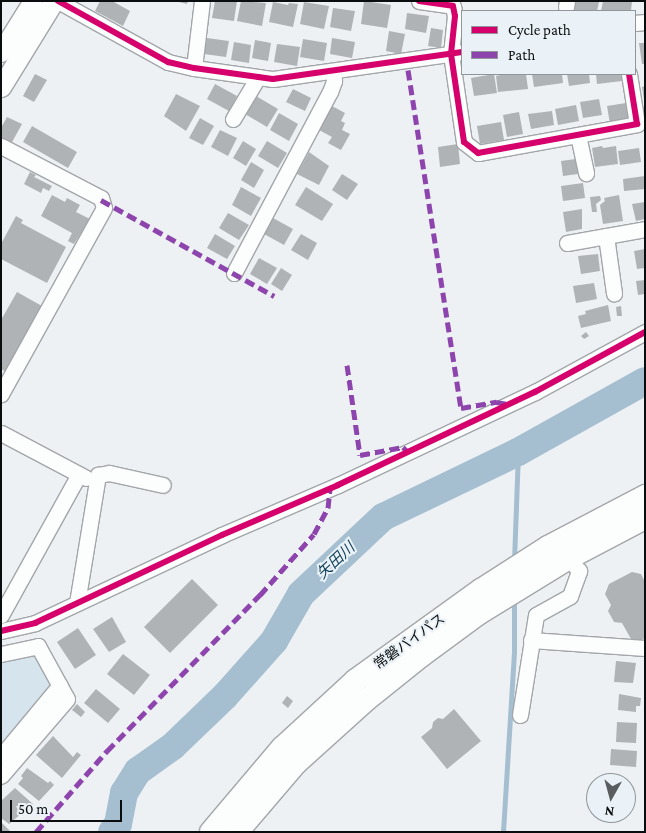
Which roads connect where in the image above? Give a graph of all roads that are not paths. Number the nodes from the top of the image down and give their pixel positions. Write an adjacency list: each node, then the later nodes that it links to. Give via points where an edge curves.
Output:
1 (33, 1): 6 (main road)
2 (54, 1): 12 (main road)
3 (58, 1): 8 (street, via 168,62)
4 (202, 1): 8 (street)
5 (419, 1): 7 (street, via 453,6)
6 (1, 52)
7 (457, 53): 9 (street); 14 (street, via 464,142 478,153)
8 (194, 68): 11 (street)
9 (333, 71): 11 (street, via 273,79); 20 (street, via 330,92)
10 (629, 75): 14 (street, via 637,124)
11 (258, 77): 13 (street)
12 (3, 81)
13 (233, 118)
14 (578, 135): 16 (street)
15 (1, 146): 23 (street, via 100,198 104,208)
16 (586, 173)
17 (645, 229): 18 (street)
18 (606, 236): 19 (street); 21 (street)
19 (567, 243)
20 (234, 273)
21 (614, 293)
22 (645, 332): 31 (street, via 535,392)
23 (1, 394)
24 (1, 433): 25 (street)
25 (79, 474): 26 (street); 32 (street)
26 (95, 483): 27 (street, via 102,473); 31 (street)
27 (163, 485)
28 (645, 496): 41 (highway, 常磐バイパス, via 548,547 481,590 356,680 282,748)
29 (645, 518): 30 (highway, 常磐バイパス)
30 (569, 558): 34 (street, via 580,571 570,596 536,615); 42 (highway, 常磐バイパス, via 478,614 366,700 296,763)
31 (77, 603): 33 (street, via 35,622)
32 (1, 615)
33 (1, 631)
34 (531, 640): 35 (street); 38 (street)
35 (645, 648)
36 (1, 654): 37 (street, via 38,646)
37 (60, 686): 39 (street); 40 (street, via 67,699)
38 (520, 715)
39 (1, 756)
40 (2, 775)
41 (210, 832)
42 (237, 832)

